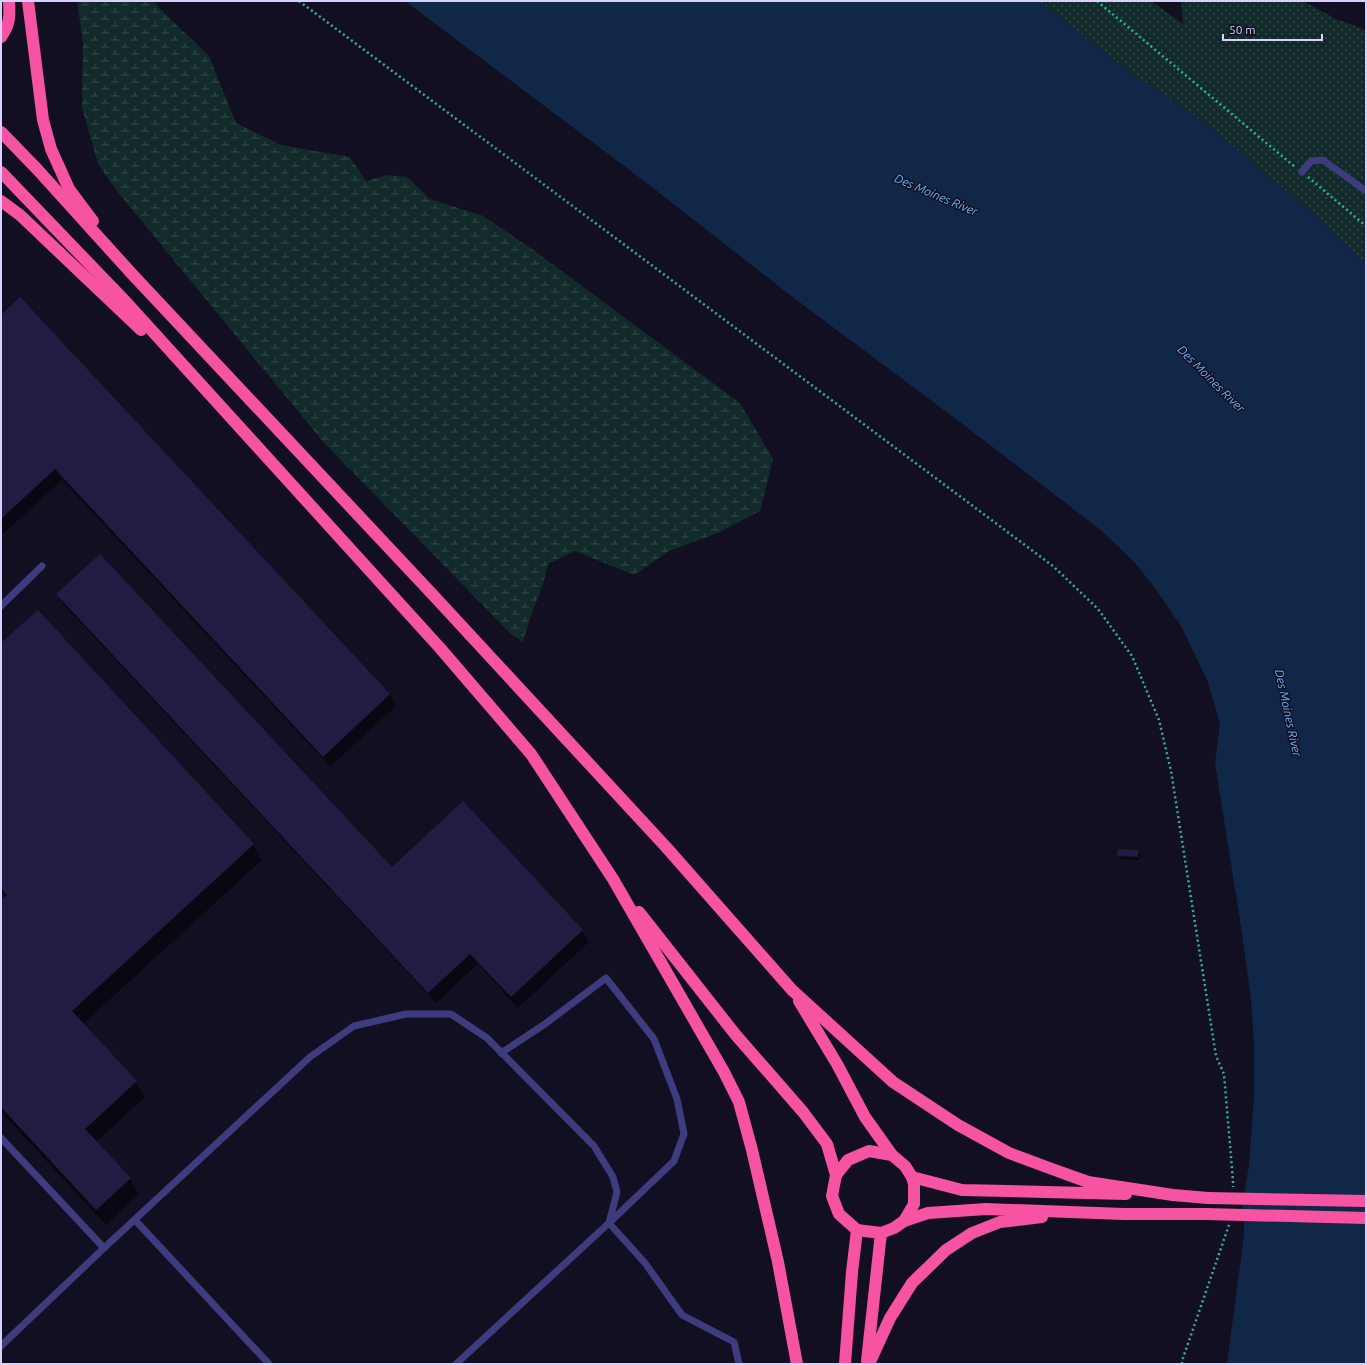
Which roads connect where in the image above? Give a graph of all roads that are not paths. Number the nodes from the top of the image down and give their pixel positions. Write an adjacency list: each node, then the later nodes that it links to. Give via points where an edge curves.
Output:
1 (9, 1): 3 (highway, via 8,26)
2 (28, 1): 9 (highway, via 43,120 50,149 69,188)
3 (1, 37)
4 (1, 132): 9 (highway)
5 (1, 172): 10 (highway, via 126,302)
6 (1302, 172): 7 (lane, via 1311,161 1322,160)
7 (1366, 191)
8 (1, 201): 10 (highway, via 20,215)
9 (132, 274): 14 (highway, via 661,842)
10 (216, 402): 13 (highway, via 440,648 531,754)
11 (42, 566): 12 (lane)
12 (1, 606)
13 (613, 879): 18 (highway, via 735,1034 803,1112 827,1144); 34 (highway, via 739,1102 778,1262)
14 (792, 990): 17 (highway, via 837,1064 865,1117); 20 (highway, via 893,1082 1009,1153 1088,1182)
15 (501, 1053): 24 (lane, via 487,1038 451,1014 406,1014 354,1026 310,1057); 26 (lane, via 594,1146 613,1177 617,1192); 26 (lane, via 606,978 654,1039 677,1099 684,1134 674,1161)
16 (1, 1138): 29 (lane)
17 (892, 1155): 18 (highway, via 869,1151 848,1160); 19 (highway, via 905,1166)
18 (836, 1175): 27 (highway, via 832,1196 839,1214)
19 (912, 1177): 20 (highway, via 962,1190); 25 (highway, via 914,1204)
20 (1173, 1195): 21 (highway, bridge)
21 (1366, 1201)
22 (1078, 1213): 23 (highway, bridge); 25 (highway, via 986,1209 928,1213); 36 (highway, via 1000,1222 972,1233 946,1250 912,1283 890,1318)
23 (1366, 1218)
24 (135, 1220): 29 (lane); 31 (lane)
25 (904, 1221): 28 (highway)
26 (609, 1223): 32 (lane); 33 (lane, via 645,1264 682,1315 734,1342)
27 (857, 1230): 28 (highway); 35 (highway)
28 (881, 1233): 36 (highway)
29 (104, 1248): 30 (lane)
30 (1, 1346)
31 (269, 1364)
32 (456, 1364)
33 (739, 1364)
34 (797, 1364)
35 (845, 1364)
36 (868, 1364)

